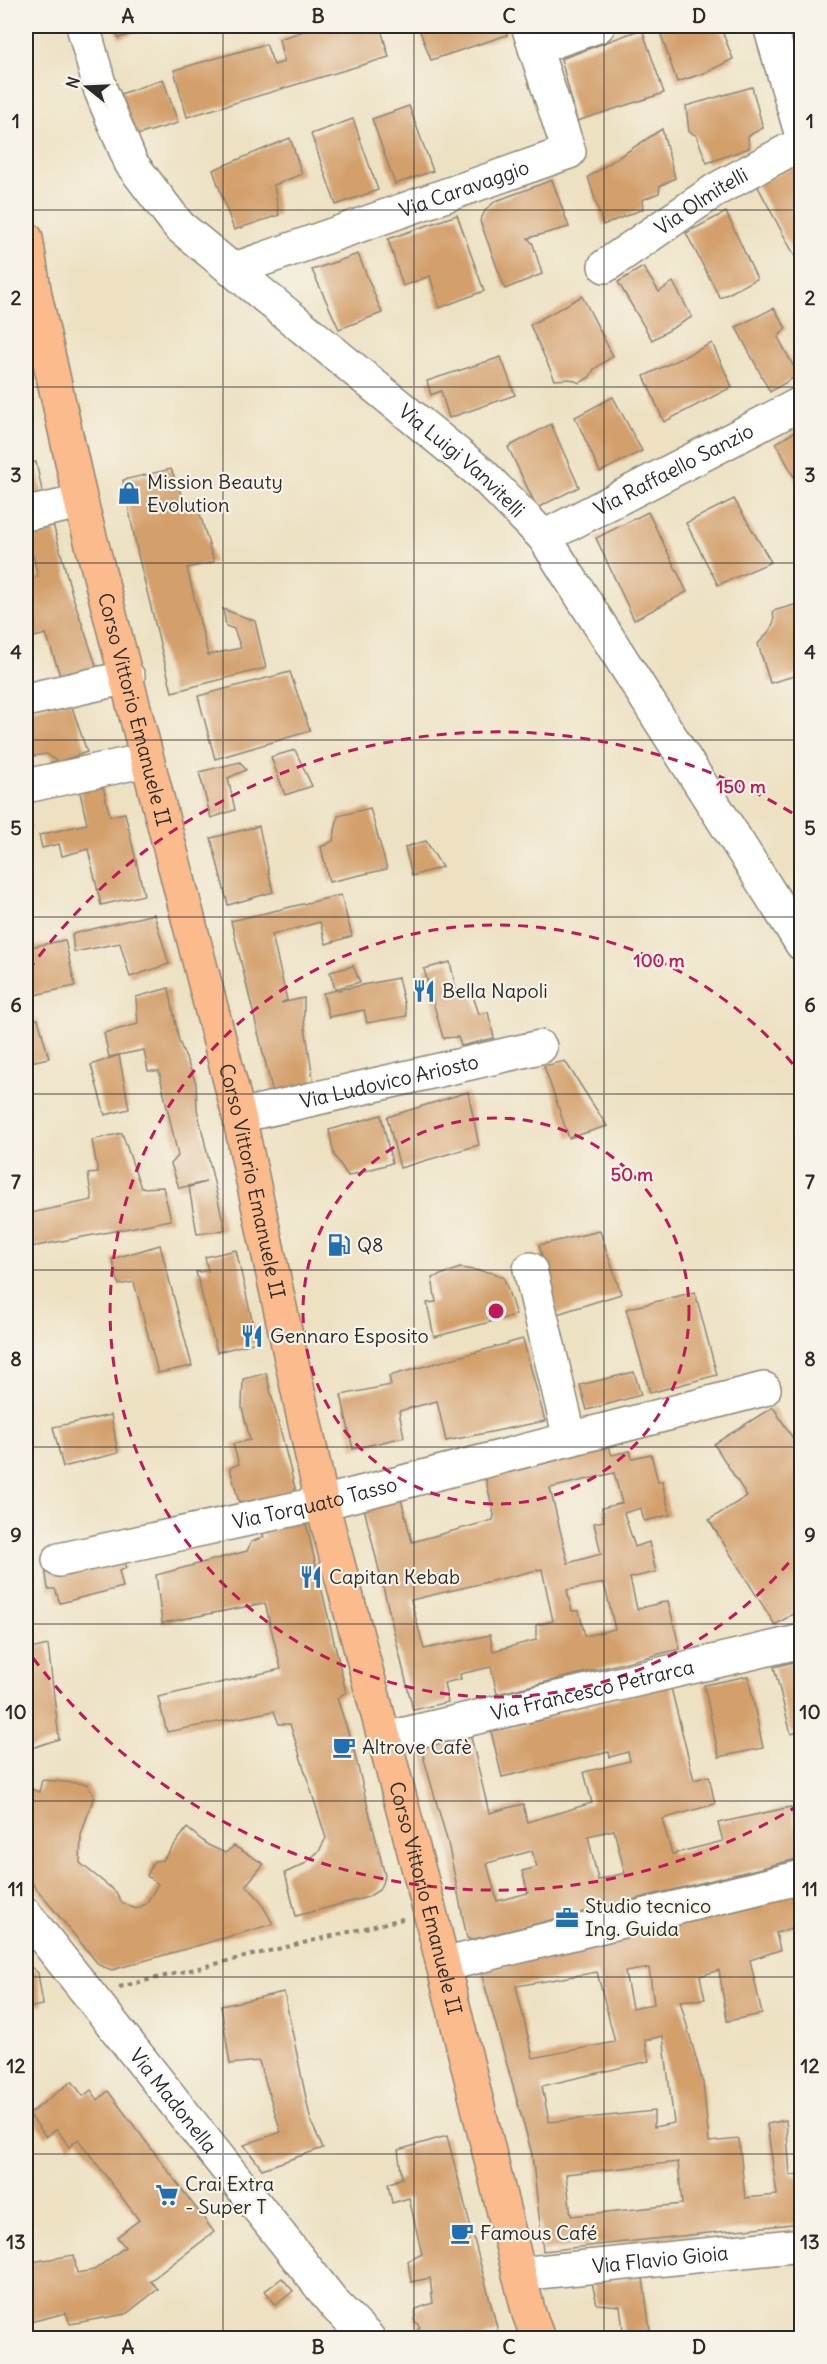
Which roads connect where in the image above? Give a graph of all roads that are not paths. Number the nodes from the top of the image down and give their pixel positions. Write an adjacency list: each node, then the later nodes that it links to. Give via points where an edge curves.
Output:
1 (83, 26): 9 (street, Via Luigi Vanvitelli, via 101,91 131,163 178,226)
2 (598, 26): 4 (street)
3 (770, 26): 5 (street)
4 (531, 37): 9 (street, Via Caravaggio, via 570,152)
5 (801, 136)
6 (801, 143): 8 (street, Via Olmitelli, via 717,189)
7 (26, 237): 10 (main road, Corso Vittorio Emanuele II)
8 (605, 266)
9 (232, 270): 14 (street, Via Luigi Vanvitelli, via 482,474)
10 (30, 296): 12 (main road, Corso Vittorio Emanuele II)
11 (801, 403): 14 (street, Via Raffaello Sanzio)
12 (81, 502): 13 (street); 15 (main road, Corso Vittorio Emanuele II)
13 (26, 514)
14 (544, 537): 19 (street, Via Luigi Vanvitelli)
15 (128, 677): 16 (street); 17 (main road, Corso Vittorio Emanuele II)
16 (26, 700)
17 (147, 760): 18 (street); 21 (main road, Corso Vittorio Emanuele II)
18 (26, 786)
19 (801, 944)
20 (540, 1047): 21 (street, Via Ludovico Ariosto)
21 (239, 1116): 25 (main road, Corso Vittorio Emanuele II)
22 (530, 1269): 24 (street)
23 (764, 1389): 24 (street, Via Torquato Tasso)
24 (570, 1439): 25 (street, Via Torquato Tasso)
25 (322, 1503): 26 (street, Via Torquato Tasso); 28 (main road, Corso Vittorio Emanuele II)
26 (59, 1560)
27 (801, 1641): 28 (street, Via Francesco Petrarca)
28 (384, 1739): 31 (main road, Corso Vittorio Emanuele II)
29 (801, 1877): 31 (street)
30 (27, 1918): 35 (street, Via Madonella, via 336,2306)
31 (442, 1965): 33 (main road, Corso Vittorio Emanuele II)
32 (801, 2245): 33 (street, Via Flavio Gioia)
33 (519, 2274): 34 (main road, Corso Vittorio Emanuele II)
34 (533, 2330)
35 (369, 2338)

